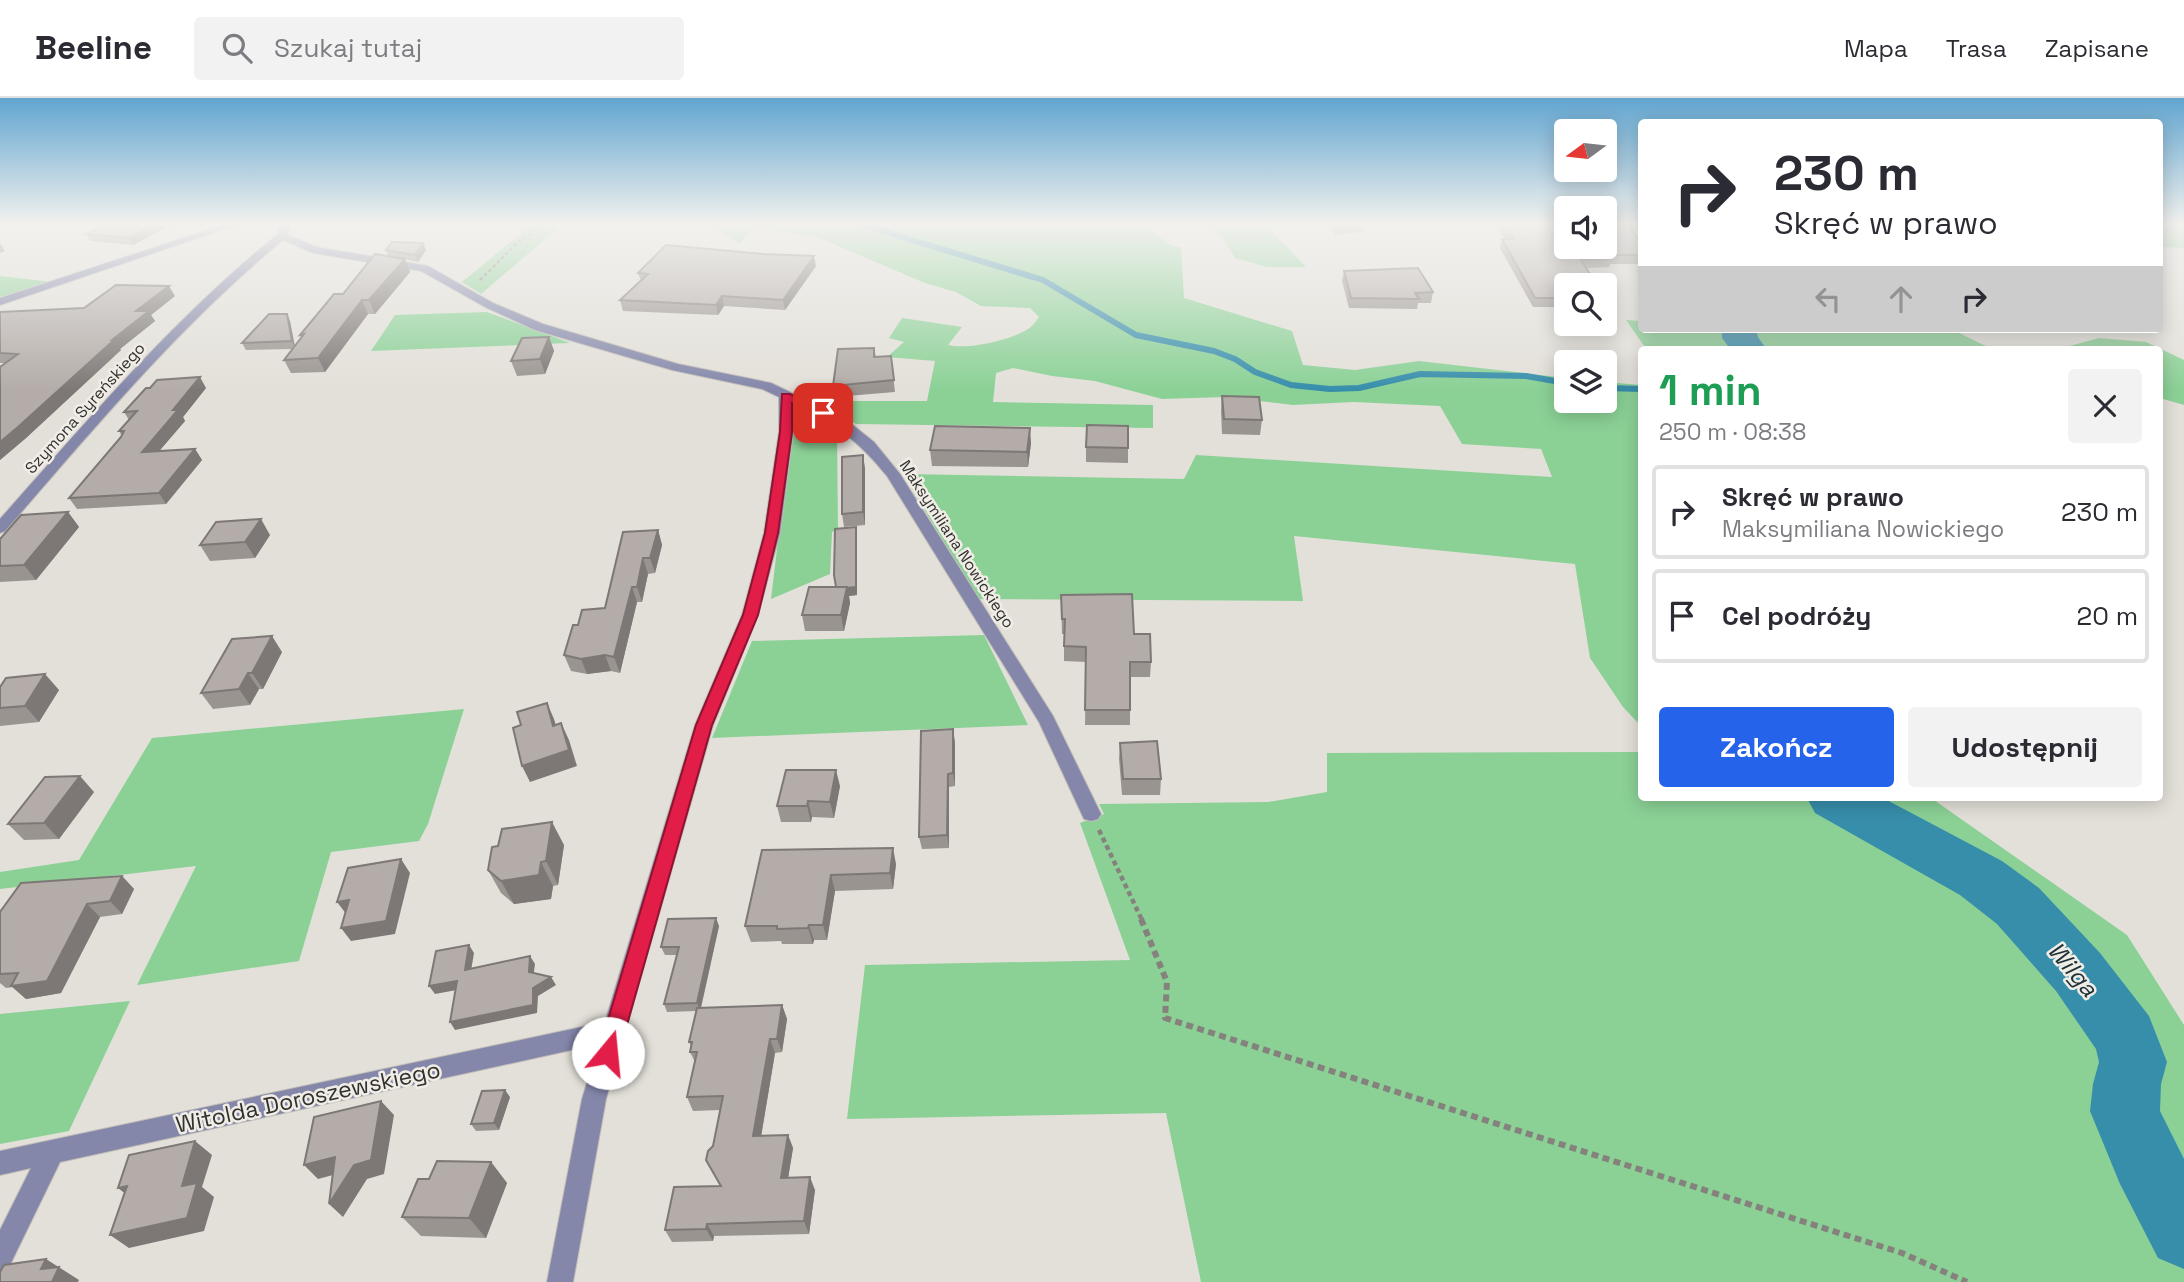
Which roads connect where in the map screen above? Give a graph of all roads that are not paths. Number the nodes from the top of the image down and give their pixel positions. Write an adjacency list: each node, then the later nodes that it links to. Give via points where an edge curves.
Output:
1 (66, 280): 4 (street)
2 (230, 280): 6 (street, Szymona Syreńskiego, via 122,389)
3 (446, 280): 5 (street, Maksymiliana Nowickiego, via 539,327 676,367 766,386)
4 (0, 302)
5 (786, 396): 7 (street, Maksymiliana Nowickiego, via 839,421 869,445 893,474 1047,721); 8 (street, via 786,432 772,533 750,615 704,725)
6 (0, 528)
7 (1091, 814)
8 (616, 1030): 9 (street, Witolda Doroszewskiego); 12 (street, via 594,1099)
9 (52, 1153): 10 (street, Witolda Doroszewskiego); 11 (street)
10 (0, 1163)
11 (0, 1258)
12 (560, 1282)

